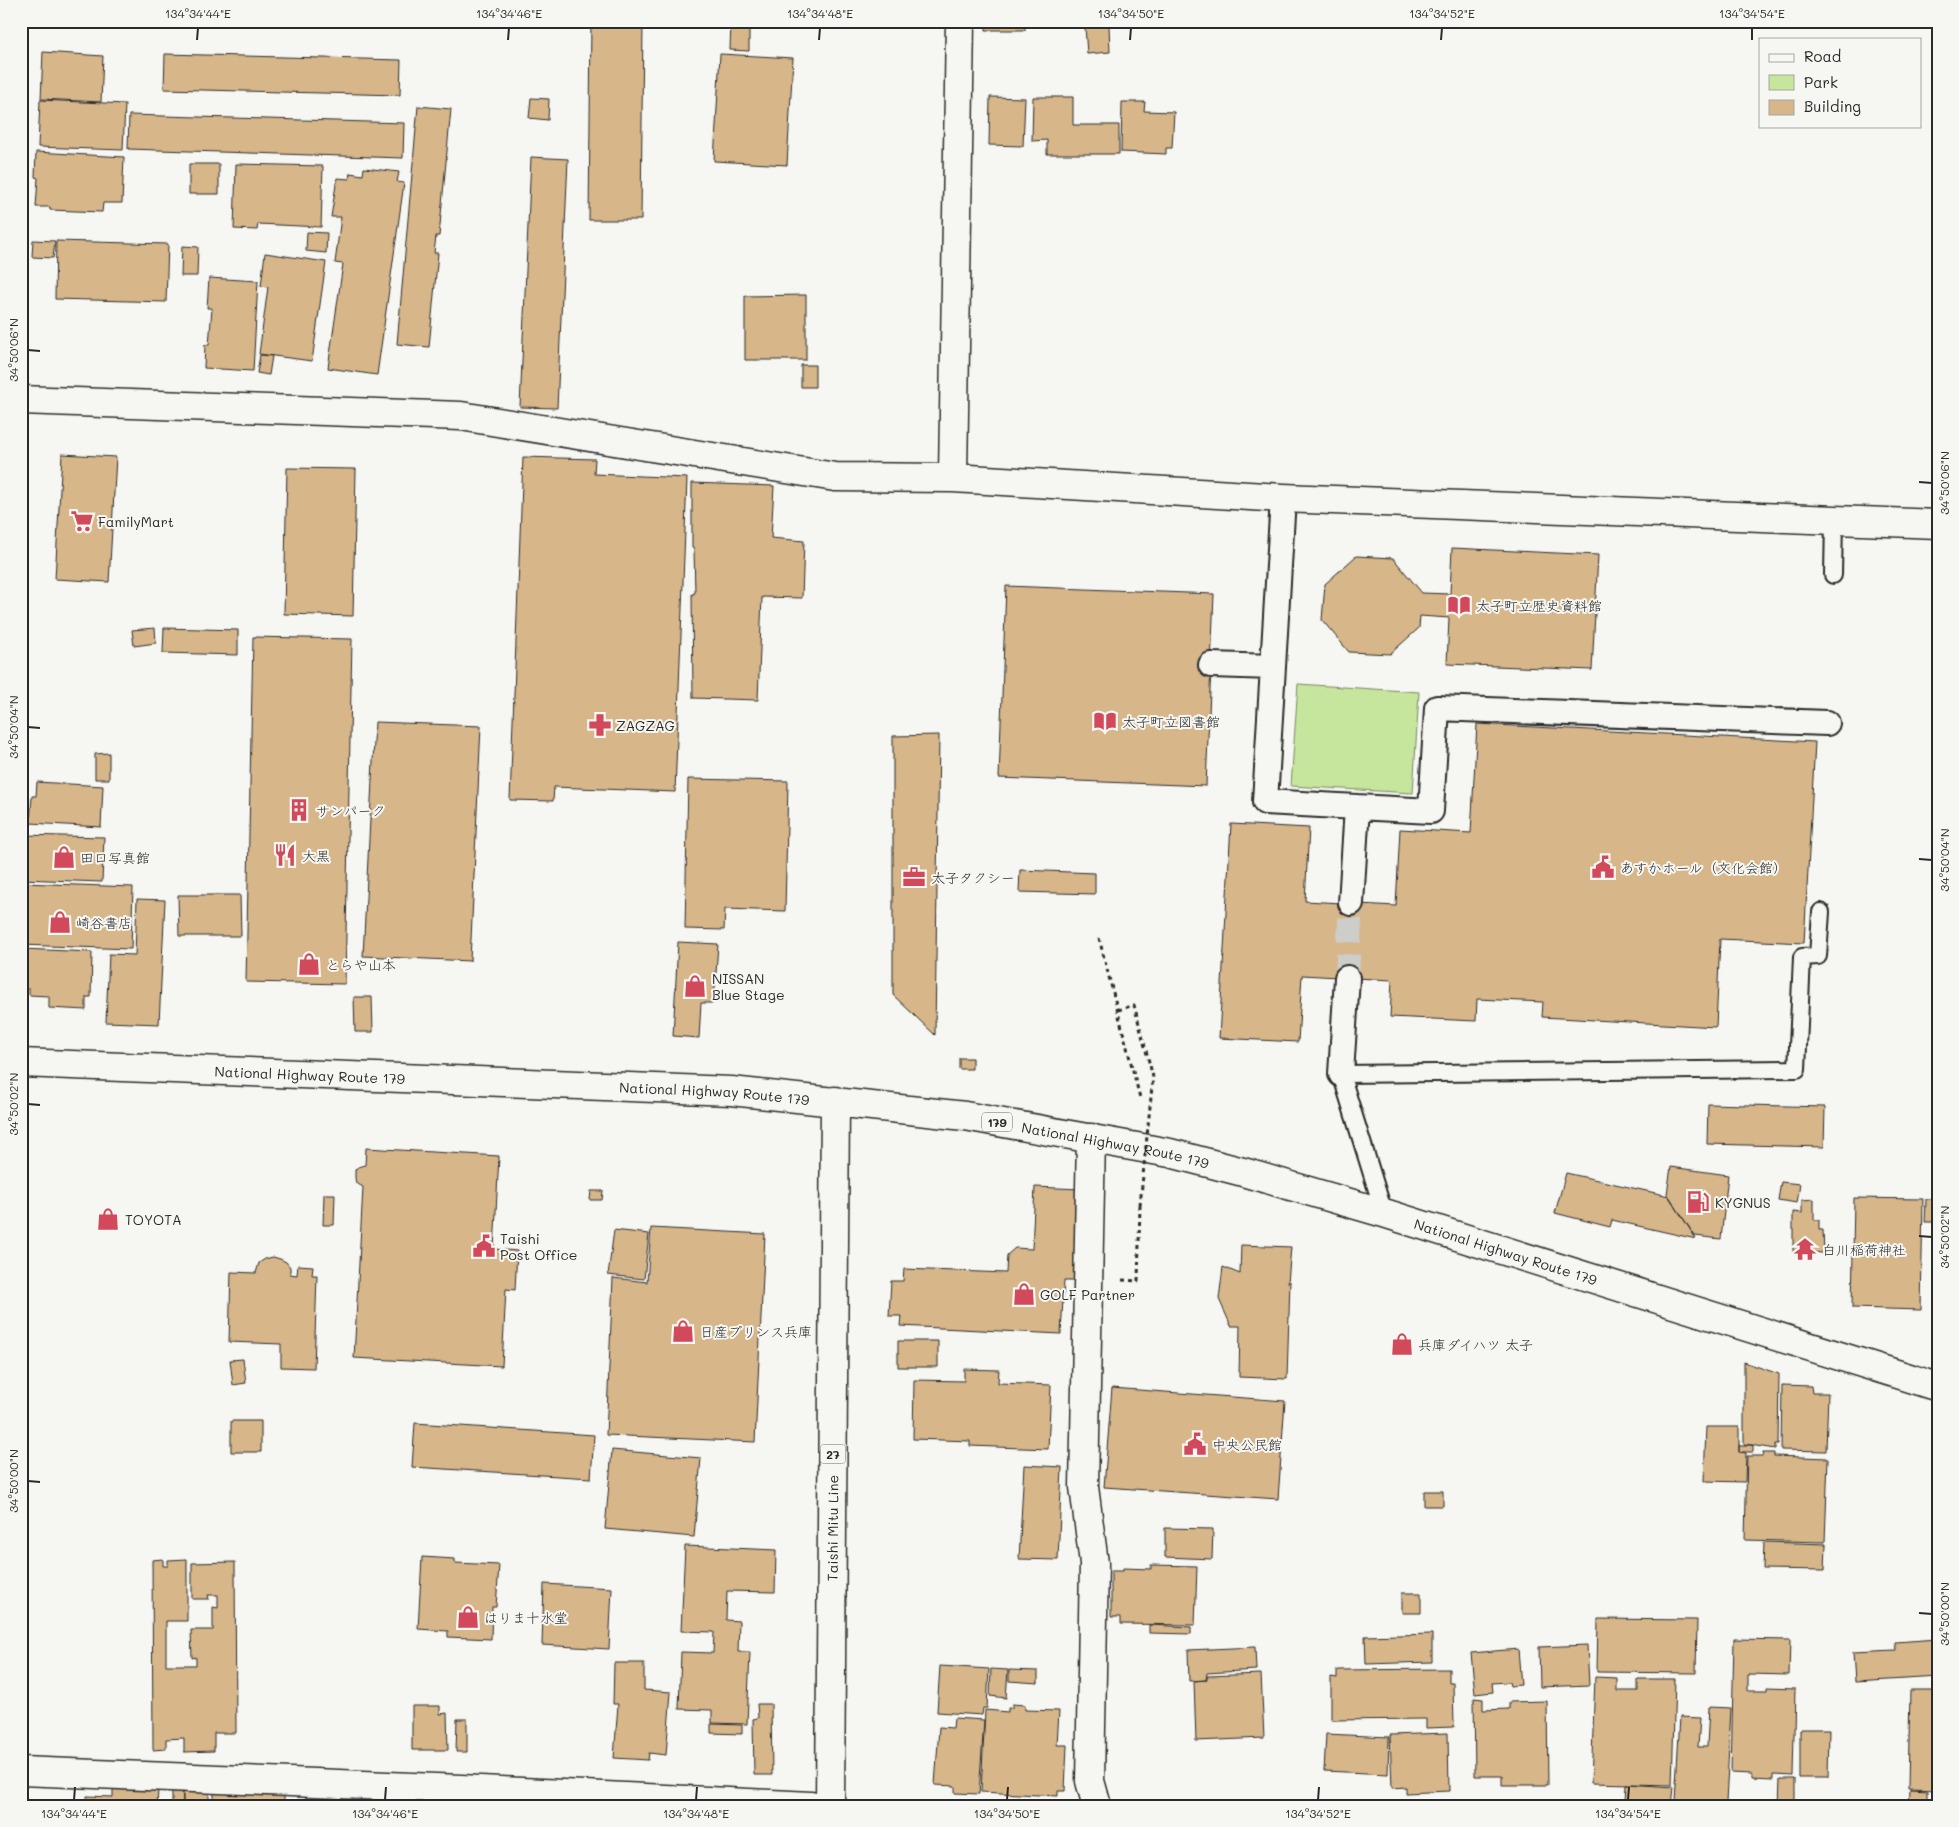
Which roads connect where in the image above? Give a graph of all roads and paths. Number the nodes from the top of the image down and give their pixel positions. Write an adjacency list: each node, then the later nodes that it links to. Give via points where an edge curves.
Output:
1 (960, 21): 3 (main road)
2 (21, 400): 3 (main road, via 462,416 835,477)
3 (953, 478): 4 (main road)
4 (1283, 498): 5 (main road); 9 (street)
5 (1834, 519): 6 (main road); 7 (lane)
6 (1938, 524)
7 (1834, 575)
8 (1211, 665): 9 (street)
9 (1273, 667): 11 (street, via 1265,802)
10 (1827, 723): 11 (street, via 1437,708 1432,811)
11 (1357, 807): 12 (street)
12 (1351, 903)
13 (1820, 912): 18 (lane, via 1818,956 1802,956 1797,1069)
14 (1099, 938): 16 (path)
15 (1346, 978): 18 (street)
16 (1118, 1010): 19 (path); 23 (path, bridge, via 1134,1005 1153,1077 1140,1205 1138,1281)
17 (21, 1062): 20 (main road, National Highway Route 179 / 179, via 721,1091)
18 (1341, 1074): 22 (lane)
19 (1140, 1098)
20 (836, 1101): 21 (main road, National Highway Route 179 / 179, via 965,1116); 27 (main road, Taishi Mitu Line / 27)
21 (1091, 1138): 22 (main road, National Highway Route 179 / 179, via 1170,1152); 28 (main road, via 1084,1486 1094,1563 1090,1781)
22 (1384, 1213): 24 (main road, National Highway Route 179 / 179)
23 (1122, 1280)
24 (1938, 1387)
25 (21, 1771): 26 (main road)
26 (810, 1806)
27 (830, 1806)
28 (1097, 1806)

